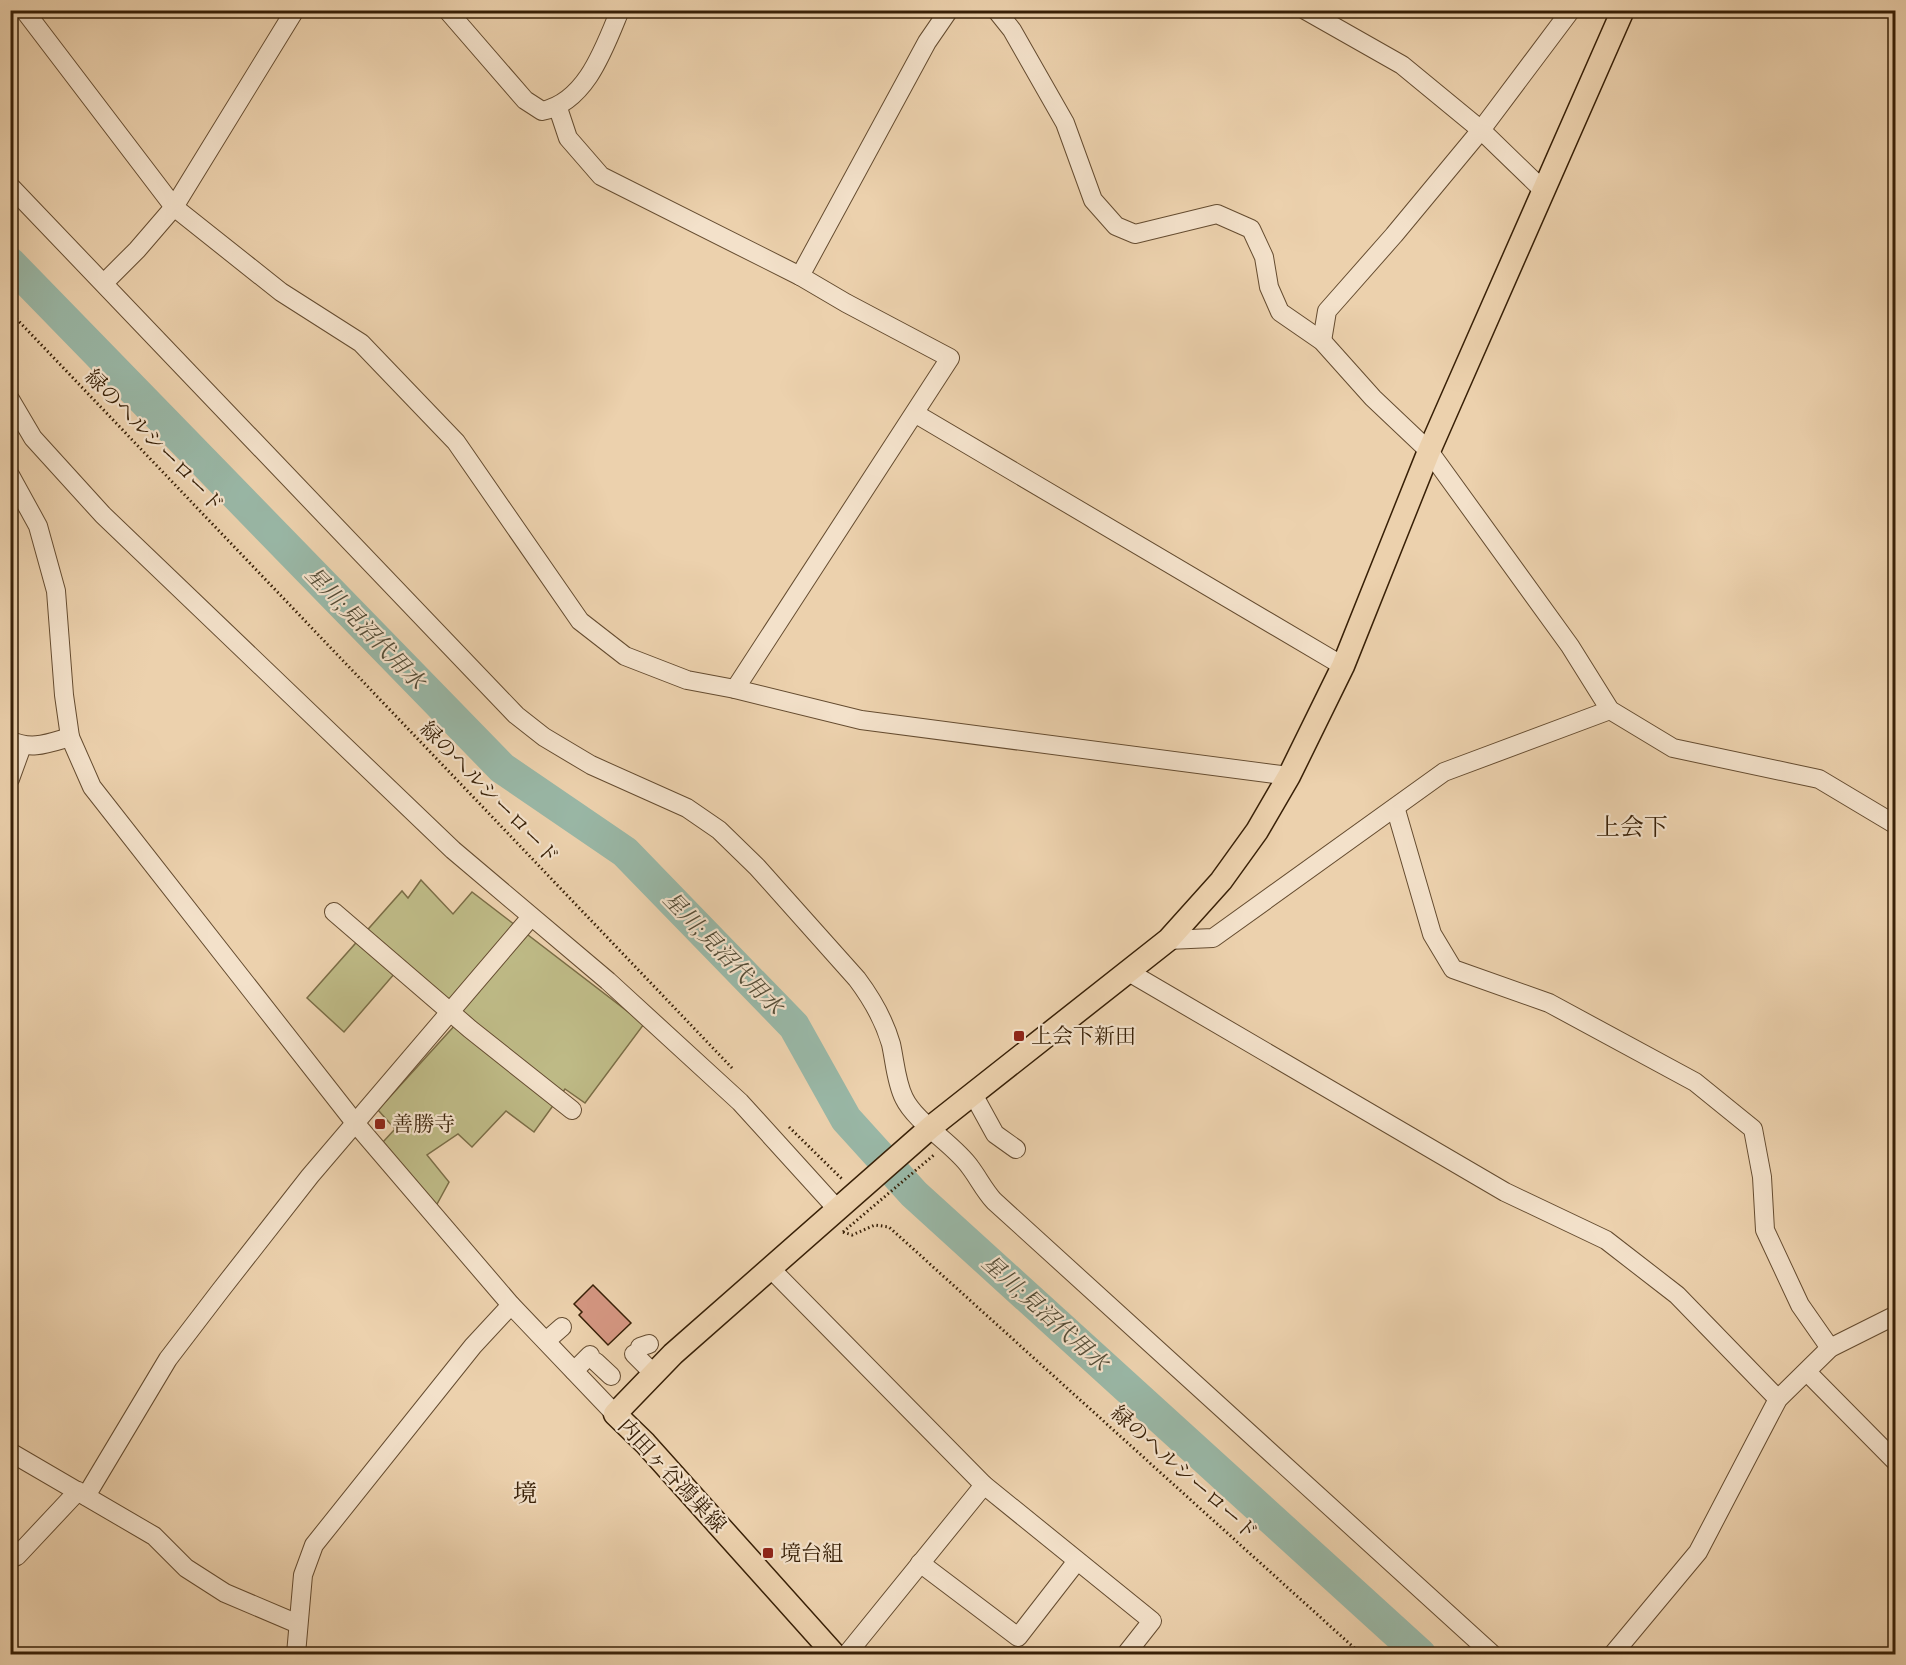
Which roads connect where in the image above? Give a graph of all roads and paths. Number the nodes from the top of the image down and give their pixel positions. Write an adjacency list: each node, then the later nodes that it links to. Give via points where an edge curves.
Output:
1 (24, 10): 14 (street)
2 (295, 10): 14 (street)
3 (447, 10): 10 (street, via 525,100 542,111)
4 (620, 10): 10 (street, via 603,51 576,94)
5 (949, 10): 15 (street, via 927,42)
6 (996, 10): 18 (street, via 1012,30 1065,123 1093,200 1116,226 1135,234 1217,213 1251,229 1280,312)
7 (1305, 10): 11 (street, via 1402,65)
8 (1571, 10): 11 (street)
9 (1623, 10): 13 (main road, 内田ヶ谷鴻巣線)
10 (558, 108): 15 (street, via 568,138 601,176)
11 (1481, 130): 13 (street); 18 (street, via 1327,311)
12 (10, 186): 16 (street)
13 (1543, 190): 21 (main road, 内田ヶ谷鴻巣線)
14 (174, 207): 16 (street); 24 (street, via 281,292 361,343 456,442 580,621 625,656 687,681)
15 (800, 276): 20 (street, via 950,358)
16 (104, 283): 42 (street, via 516,715 584,761 687,808 734,842 871,998 890,1041 902,1095 915,1115)
17 (10, 312): 37 (path, 緑のヘルシーロード)
18 (1322, 341): 21 (street, via 1373,398)
19 (10, 399): 33 (street, via 33,438 103,514 453,850)
20 (916, 414): 23 (street); 24 (street)
21 (1429, 451): 23 (main road, 内田ヶ谷鴻巣線); 25 (street, via 1570,646)
22 (10, 475): 26 (street, via 38,526 56,591)
23 (1343, 666): 28 (main road, 内田ヶ谷鴻巣線)
24 (735, 689): 28 (street, via 861,720)
25 (1610, 710): 30 (street, via 1444,772); 31 (street, via 1673,748 1819,779)
26 (70, 737): 27 (street, via 39,746); 41 (street, via 92,787)
27 (16, 743): 29 (street)
28 (1289, 776): 34 (main road, 内田ヶ谷鴻巣線, via 1257,831 1221,881)
29 (10, 779)
30 (1396, 810): 34 (street, via 1213,938); 53 (street, via 1432,934 1453,969 1549,1003 1695,1082 1753,1128 1762,1177 1765,1230 1800,1305)
31 (1896, 825)
32 (334, 912): 36 (street)
33 (531, 916): 36 (street); 46 (street, via 740,1102)
34 (1168, 940): 35 (main road, 内田ヶ谷鴻巣線)
35 (1127, 971): 38 (main road, 内田ヶ谷鴻巣線); 58 (street, via 1505,1192 1606,1240 1677,1295)
36 (450, 1012): 39 (street); 41 (street)
37 (732, 1069)
38 (973, 1094): 42 (main road, 内田ヶ谷鴻巣線); 43 (street, via 995,1134)
39 (572, 1110)
40 (784, 1122): 45 (path)
41 (356, 1124): 48 (street); 63 (street, via 310,1176 168,1359)
42 (932, 1127): 45 (main road, 内田ヶ谷鴻巣線); 73 (street, via 970,1167 994,1201)
43 (1016, 1149)
44 (934, 1154): 72 (path, 緑のヘルシーロード, via 845,1231 852,1235 875,1225 890,1227)
45 (855, 1185): 46 (main road, 内田ヶ谷鴻巣線)
46 (838, 1210): 47 (main road, 内田ヶ谷鴻巣線)
47 (771, 1269): 56 (main road, 内田ヶ谷鴻巣線); 62 (street)
48 (511, 1305): 51 (street); 67 (street, via 473,1346 314,1545 303,1575)
49 (1896, 1315): 53 (street)
50 (562, 1327): 51 (street)
51 (546, 1341): 54 (street)
52 (641, 1348): 56 (street)
53 (1830, 1348): 55 (street)
54 (574, 1371): 57 (street, via 593,1359); 59 (street)
55 (1807, 1372): 58 (street); 61 (street)
56 (654, 1374): 59 (main road, 内田ヶ谷鴻巣線)
57 (611, 1376)
58 (1778, 1400): 74 (street, via 1698,1552)
59 (615, 1414): 69 (main road, 内田ヶ谷鴻巣線)
60 (10, 1452): 63 (street)
61 (1896, 1462)
62 (984, 1485): 65 (street); 66 (street)
63 (82, 1493): 64 (street); 67 (street, via 154,1536 186,1568 225,1593)
64 (10, 1559)
65 (1077, 1561): 66 (street, via 1018,1637); 71 (street, via 1152,1622)
66 (920, 1563): 70 (street)
67 (298, 1624): 68 (street)
68 (296, 1654)
69 (834, 1654)
70 (847, 1654)
71 (1126, 1654)
72 (1361, 1654)
73 (1492, 1654)
74 (1613, 1654)

